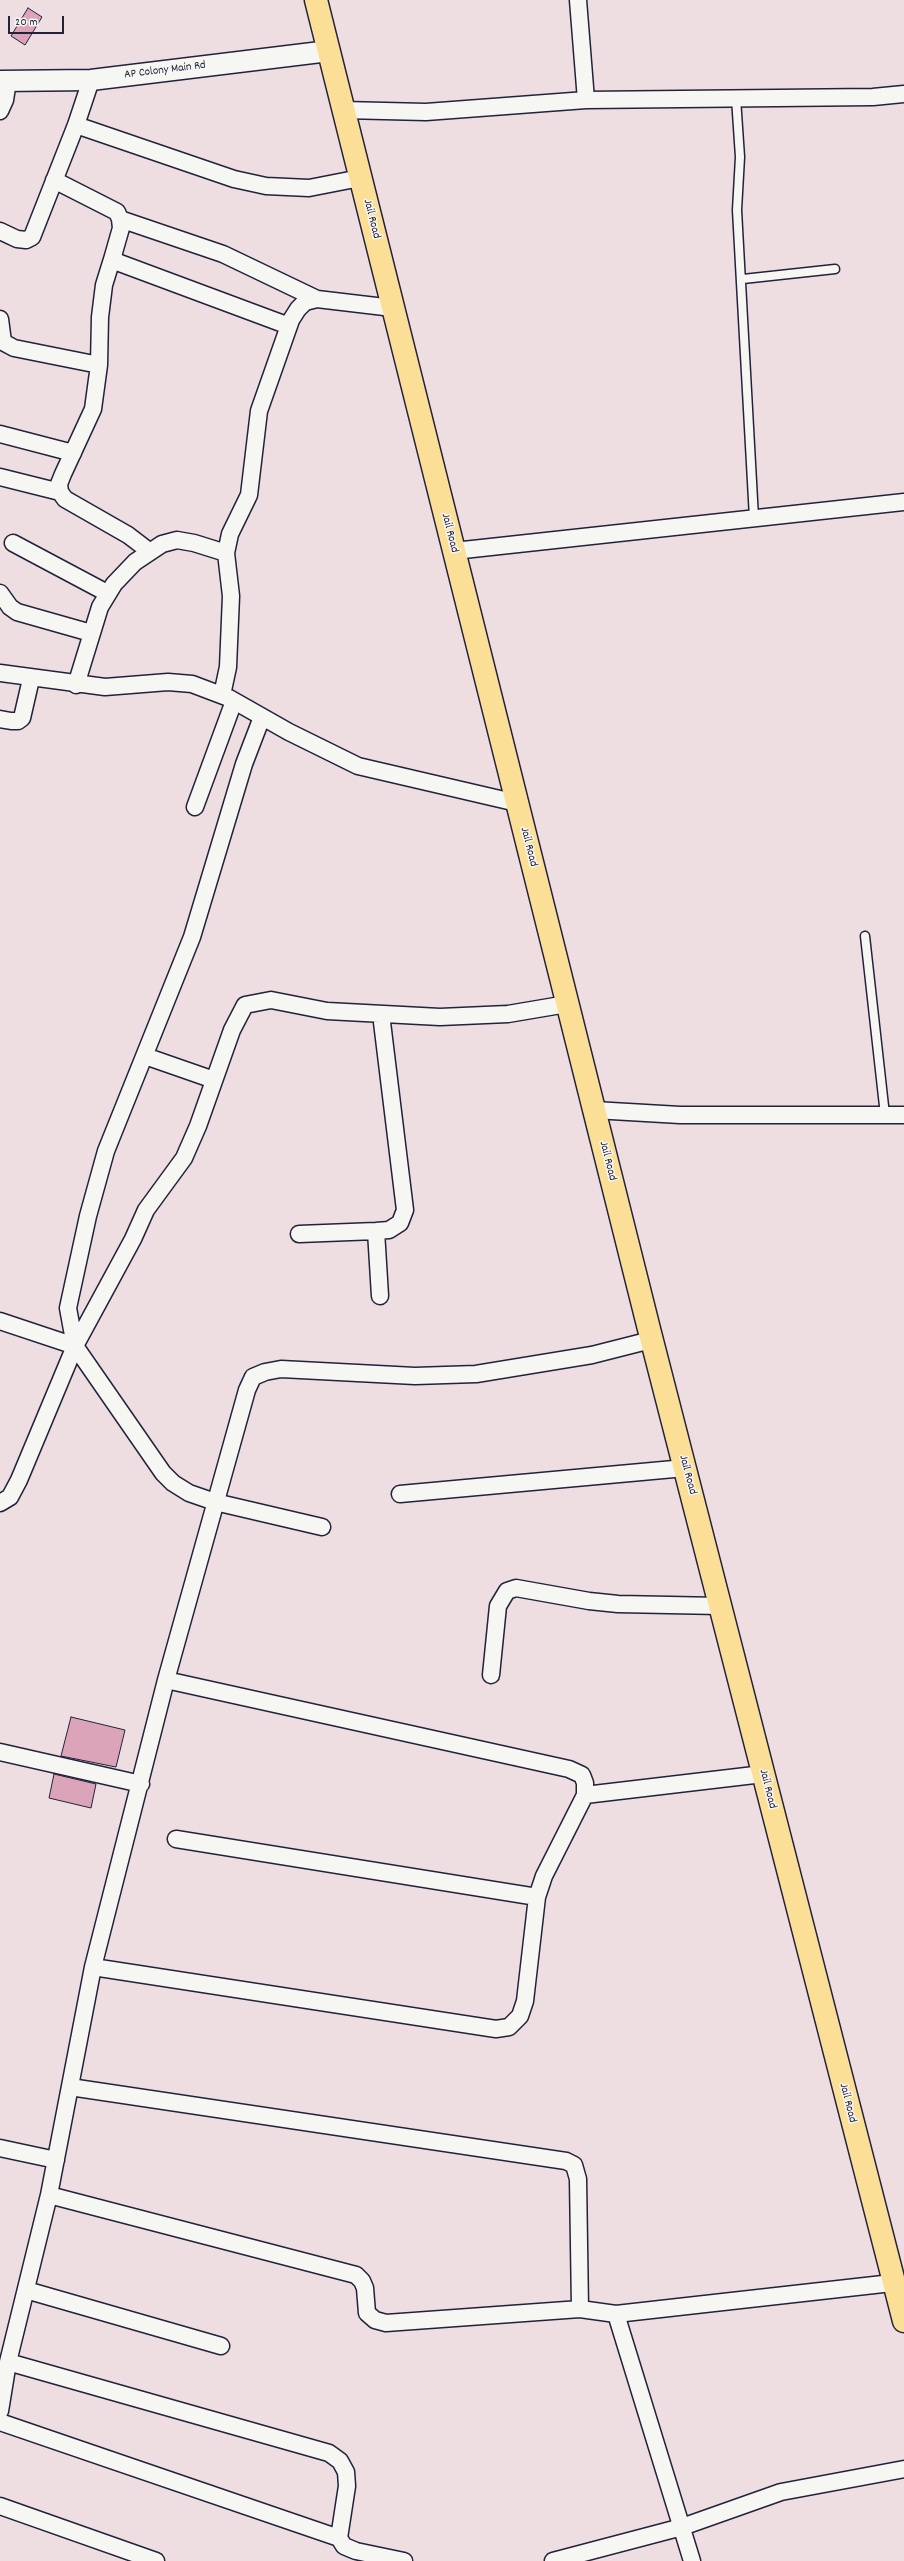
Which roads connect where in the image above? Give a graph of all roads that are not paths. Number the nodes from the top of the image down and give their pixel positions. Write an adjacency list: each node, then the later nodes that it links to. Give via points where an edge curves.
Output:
1 (316, 0): 3 (main road, Jail Road)
2 (578, 0): 8 (street)
3 (328, 51): 4 (street, AP Colony Main Rd); 9 (main road, Jail Road)
4 (91, 80): 5 (street, AP Colony Main Rd); 11 (street)
5 (4, 81): 10 (street, via 5,100)
6 (904, 94): 7 (street, via 873,97)
7 (736, 98): 8 (street); 18 (lane, via 740,157 737,210)
8 (586, 100): 9 (street, via 426,112)
9 (343, 110): 12 (main road, Jail Road)
10 (0, 111)
11 (76, 125): 12 (street, via 234,179 266,186 310,188); 13 (street)
12 (360, 178): 20 (main road, Jail Road)
13 (54, 180): 14 (street, via 108,206); 15 (street, via 32,237 26,240 17,239)
14 (120, 219): 16 (street, via 121,228); 19 (street, via 223,254)
15 (0, 231)
16 (113, 256): 22 (street, via 117,262); 23 (street, via 104,285)
17 (835, 269): 18 (lane)
18 (743, 279): 29 (lane)
19 (317, 299): 20 (street); 22 (street, via 306,302 298,309)
20 (393, 308): 31 (main road, Jail Road)
21 (0, 319): 23 (street, via 3,342 14,348)
22 (289, 326): 33 (street, via 263,393 249,495 230,534)
23 (99, 365): 25 (street, via 92,409)
24 (0, 434): 25 (street)
25 (73, 453): 27 (street, via 59,484)
26 (0, 477): 27 (street)
27 (60, 492): 32 (street, via 65,499 128,535)
28 (904, 502): 29 (street)
29 (754, 518): 31 (street)
30 (12, 543): 35 (street)
31 (454, 550): 43 (main road, Jail Road)
32 (149, 551): 33 (street, via 176,540); 35 (street, via 124,573)
33 (226, 553): 40 (street, via 231,596)
34 (0, 593): 36 (street, via 17,612)
35 (107, 593): 36 (street)
36 (91, 633): 39 (street)
37 (0, 673): 38 (street)
38 (31, 679): 39 (street); 42 (street, via 22,718 12,722)
39 (76, 685): 40 (street, via 118,687 168,682 184,684)
40 (228, 698): 41 (street); 44 (street)
41 (262, 717): 43 (street, via 358,766); 48 (street, via 244,764 192,937)
42 (0, 719)
43 (517, 803): 46 (main road, Jail Road)
44 (195, 807)
45 (866, 936): 51 (lane)
46 (567, 1004): 47 (street, via 488,1016); 50 (main road, Jail Road)
47 (381, 1014): 49 (street, via 327,1010 271,1000 245,1005 232,1030); 53 (street, via 404,1210 400,1223 389,1230)
48 (145, 1056): 49 (street); 58 (street, via 106,1151 96,1184 68,1308)
49 (214, 1080): 58 (street, via 184,1158 146,1210)
50 (594, 1110): 51 (street, via 680,1115); 57 (main road, Jail Road)
51 (885, 1115): 52 (street)
52 (904, 1115)
53 (376, 1231): 54 (street); 55 (street)
54 (299, 1234)
55 (380, 1296)
56 (0, 1321): 58 (street)
57 (652, 1340): 59 (main road, Jail Road); 61 (street, via 592,1355 476,1374 415,1376 281,1369 265,1372 253,1377 247,1390)
58 (75, 1346): 61 (street, via 163,1473 189,1493); 62 (street, via 19,1480 10,1496)
59 (685, 1468): 60 (street); 64 (main road, Jail Road)
60 (400, 1494)
61 (215, 1502): 63 (street); 66 (street)
62 (0, 1503)
63 (322, 1527)
64 (720, 1606): 65 (street, via 618,1604 516,1588 507,1591 498,1606); 68 (main road, Jail Road)
65 (492, 1674)
66 (166, 1680): 69 (street); 70 (street, via 569,1769 582,1775)
67 (0, 1752): 69 (street)
68 (763, 1774): 70 (street); 78 (main road, Jail Road)
69 (142, 1784): 73 (street)
70 (585, 1796): 72 (street, via 544,1876)
71 (176, 1839): 72 (street)
72 (537, 1897): 73 (street, via 524,2000 520,2016 509,2027 496,2029)
73 (93, 1967): 74 (street)
74 (70, 2087): 76 (street); 80 (street, via 566,2161 574,2165 578,2179)
75 (0, 2148): 76 (street)
76 (56, 2160): 77 (street)
77 (49, 2195): 79 (street); 80 (street, via 356,2275 365,2288 367,2313 376,2320 386,2323)
78 (892, 2283): 81 (street); 82 (main road, Jail Road)
79 (26, 2290): 83 (street); 84 (street)
80 (580, 2309): 81 (street)
81 (616, 2314): 88 (street)
82 (904, 2321)
83 (221, 2346)
84 (8, 2362): 85 (street); 89 (street, via 330,2453 340,2461 346,2472 347,2486)
85 (0, 2412): 89 (street)
86 (904, 2468): 88 (street, via 781,2492)
87 (0, 2506): 90 (street)
88 (682, 2527): 92 (street); 93 (street)
89 (339, 2538): 91 (street, via 344,2546 356,2551)
90 (156, 2561)
91 (404, 2561)
92 (553, 2561)
93 (692, 2561)

